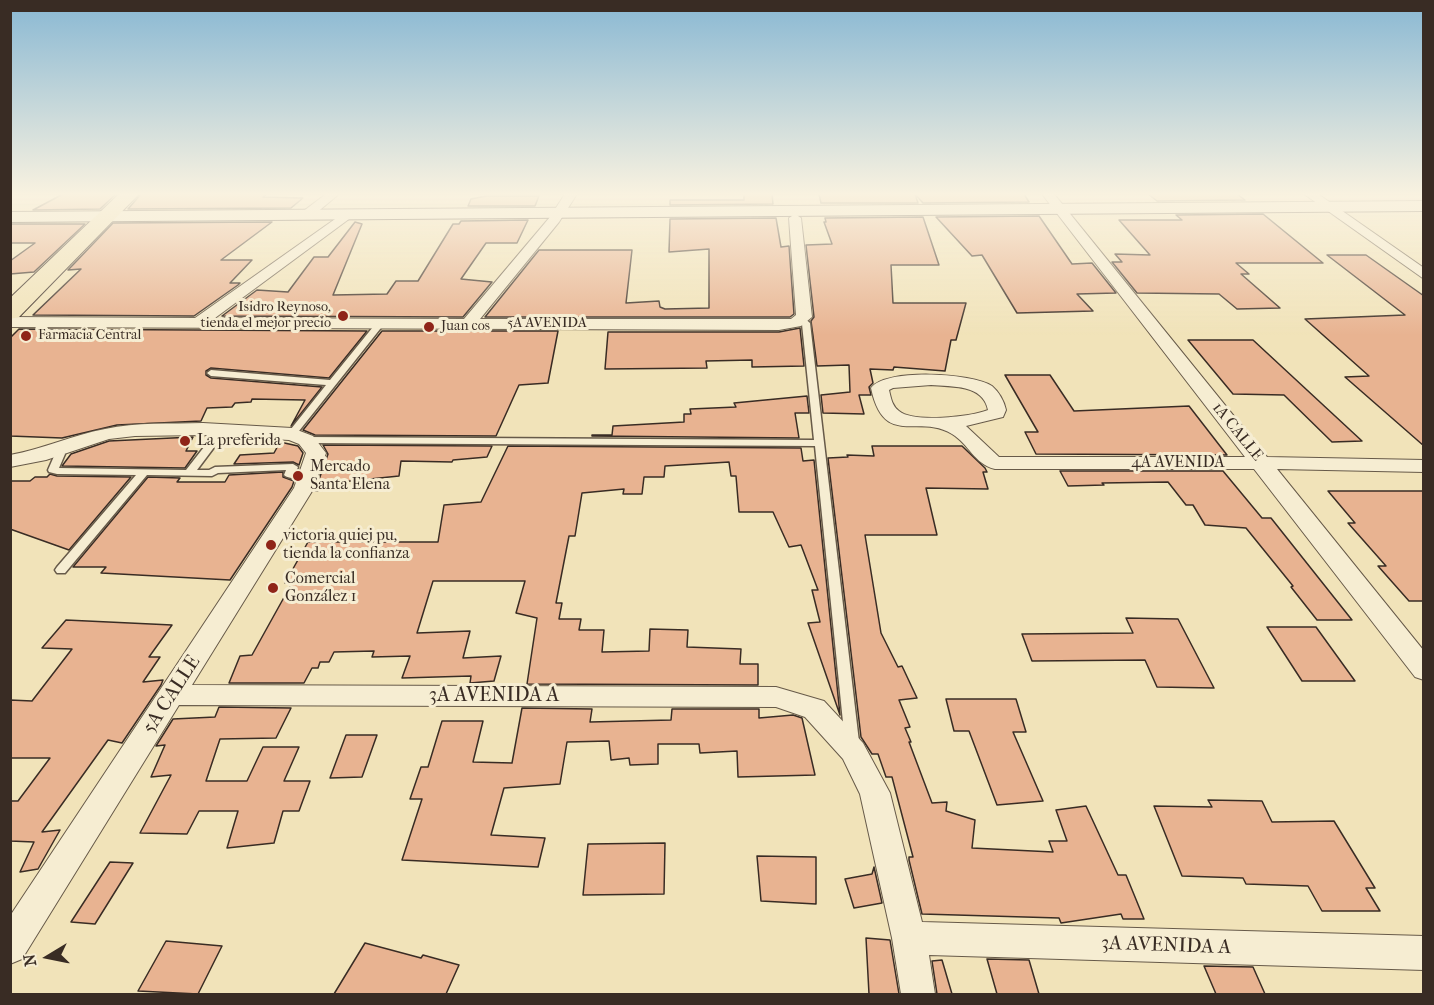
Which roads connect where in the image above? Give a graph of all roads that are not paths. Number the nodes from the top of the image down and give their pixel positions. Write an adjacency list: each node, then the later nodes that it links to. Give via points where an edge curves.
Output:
1 (83, 241): 8 (main road)
2 (311, 241): 11 (street)
3 (537, 241): 13 (street)
4 (797, 241): 9 (street, via 804,316)
5 (1084, 241): 22 (street, 1A CALLE)
6 (1376, 241): 7 (street)
7 (1424, 275)
8 (10, 312)
9 (797, 321): 13 (street, 5A AVENIDA, via 779,325); 19 (lane, via 806,323)
10 (10, 322): 11 (street, 5A AVENIDA)
11 (200, 322): 12 (street, 5A AVENIDA)
12 (380, 324): 13 (street, 5A AVENIDA); 15 (lane)
13 (468, 324)
14 (211, 373): 15 (lane)
15 (331, 383): 18 (lane)
16 (948, 424): 16 (street, via 895,418 885,409 880,388 901,381 964,382 985,389 997,406 997,412 987,417); 22 (street, 4A AVENIDA, via 964,433 982,455 995,463)
17 (222, 430): 18 (street); 20 (street, via 135,430 106,434); 25 (lane)
18 (299, 437): 19 (lane); 26 (street, 5A CALLE, via 316,453)
19 (819, 443): 30 (lane)
20 (58, 450): 21 (street); 24 (lane, via 53,470)
21 (10, 461)
22 (1262, 463): 23 (street, 4A AVENIDA); 28 (street, 1A CALLE)
23 (1424, 466)
24 (143, 473): 25 (lane); 27 (lane)
25 (189, 473): 26 (lane, via 293,467 290,475)
26 (308, 475): 29 (street, 5A CALLE, via 304,488)
27 (61, 570)
28 (1424, 670)
29 (173, 694): 30 (street, 3A AVENIDA A, via 776,697 814,709); 32 (street, 5A CALLE)
30 (854, 751): 31 (street, via 874,793)
31 (909, 938): 33 (street, 3A AVENIDA A); 34 (street)
32 (10, 947)
33 (1424, 953)
34 (918, 994)

